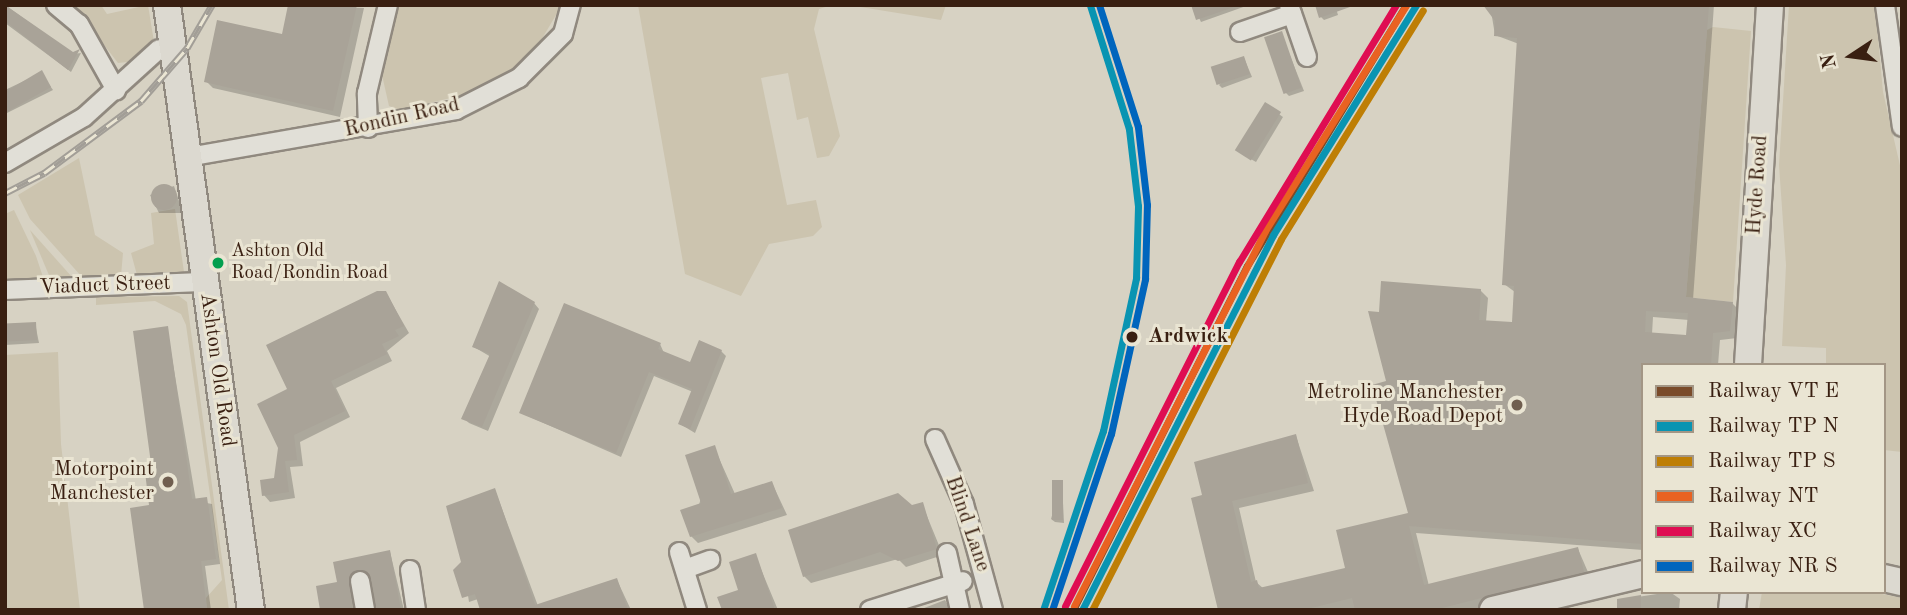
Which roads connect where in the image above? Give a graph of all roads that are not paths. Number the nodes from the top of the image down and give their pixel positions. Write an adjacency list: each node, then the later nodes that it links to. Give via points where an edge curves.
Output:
1 (57, 5): 11 (street, via 79,24)
2 (167, 5): 14 (highway, Ashton Old Road)
3 (388, 5): 13 (street, via 367,93)
4 (571, 5): 13 (street, Rondin Road, via 562,34 519,78 456,110)
5 (1770, 5): 18 (highway, Hyde Road)
6 (1885, 5): 12 (street)
7 (1290, 10): 8 (street); 10 (street)
8 (1240, 32)
9 (159, 49): 11 (street)
10 (1307, 57)
11 (116, 90): 15 (street, via 57,135)
12 (1902, 127)
13 (368, 128): 14 (street, Rondin Road)
14 (188, 158): 16 (highway, Ashton Old Road)
15 (5, 163)
16 (205, 282): 17 (street, Viaduct Street); 26 (highway, Ashton Old Road)
17 (5, 290)
18 (1748, 363)
19 (935, 439): 24 (street, Blind Lane)
20 (947, 553): 24 (street)
21 (710, 560): 29 (street, via 682,560)
22 (410, 570): 28 (street)
23 (1641, 574): 33 (highway)
24 (971, 579): 30 (street); 31 (street); 32 (street, Blind Lane)
25 (360, 581): 27 (street)
26 (251, 610)
27 (365, 610)
28 (416, 610)
29 (698, 610)
30 (870, 610)
31 (960, 610)
32 (993, 610)
33 (1493, 610)

